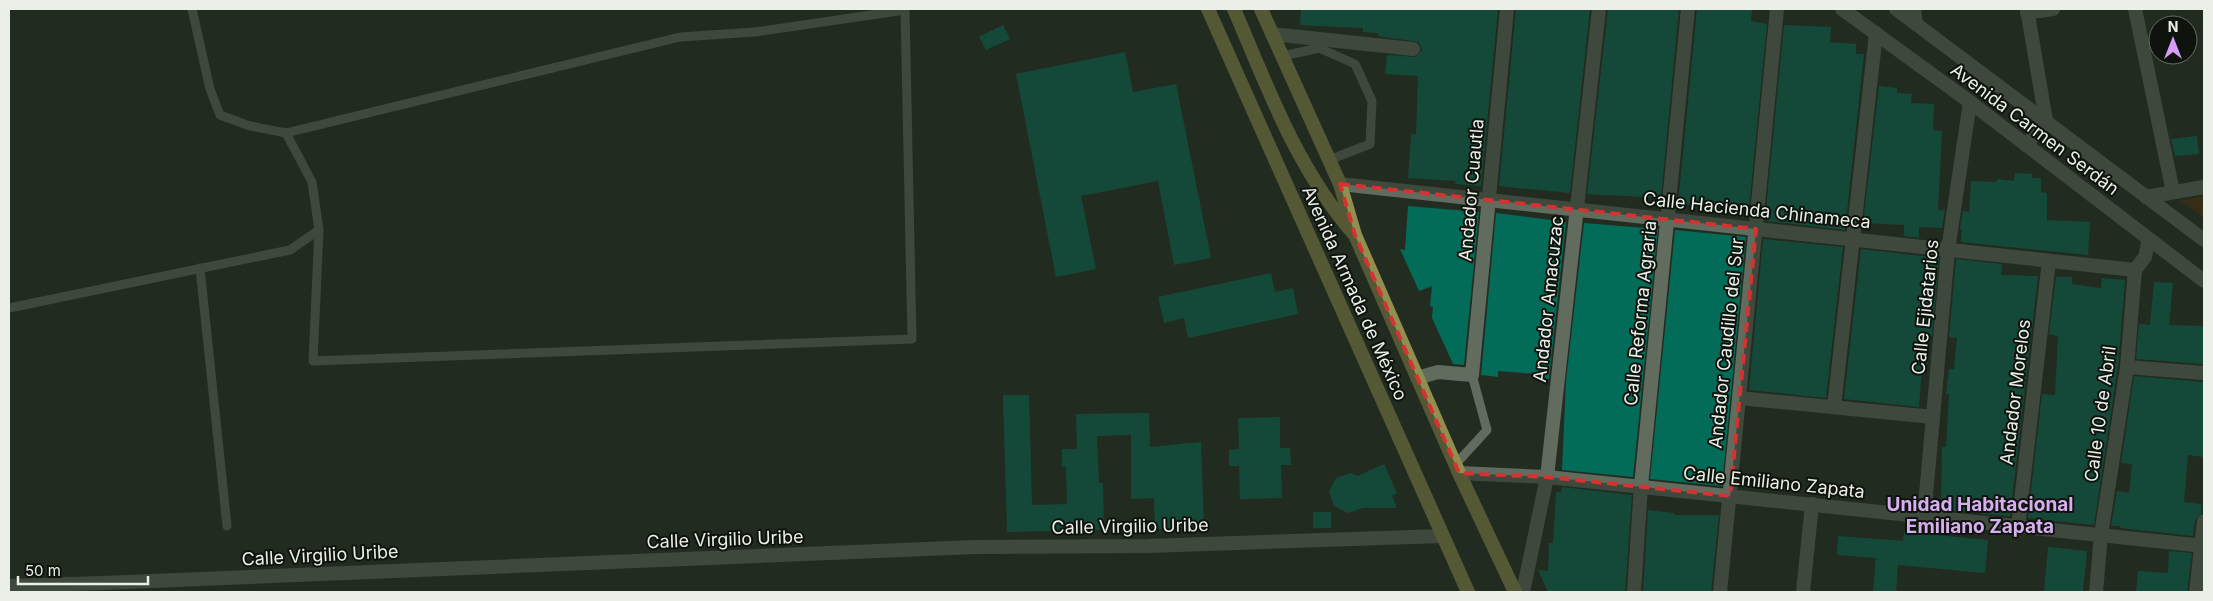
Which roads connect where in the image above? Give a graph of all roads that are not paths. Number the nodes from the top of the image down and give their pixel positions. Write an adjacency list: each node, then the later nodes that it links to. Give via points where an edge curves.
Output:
1 (192, 9): 22 (lane, via 210,89 220,114 250,126)
2 (1208, 9): 61 (main road, Avenida Armada de México)
3 (1234, 9): 34 (main road, via 1291,142 1332,208)
4 (1262, 9): 17 (main road, Avenida Armada de México)
5 (1507, 9): 29 (street, Andador Cuautla)
6 (1599, 9): 30 (street, Andador Amacuzac)
7 (1688, 9): 31 (street, Calle Reforma Agraria)
8 (1777, 9): 32 (street, Andador Caudillo del Sur)
9 (1842, 9): 16 (street, Avenida Carmen Serdán)
10 (1896, 9): 15 (street, Avenida Carmen Serdán)
11 (1914, 9): 15 (street)
12 (2053, 9): 14 (street)
13 (2135, 9): 27 (street)
14 (2027, 11): 21 (street)
15 (1916, 24): 21 (street, Avenida Carmen Serdán)
16 (1876, 33): 20 (street, Avenida Carmen Serdán); 35 (street)
17 (1272, 34): 18 (street); 19 (main road, Avenida Armada de México)
18 (1413, 49)
19 (1283, 56): 24 (main road, Avenida Armada de México); 24 (lane, via 1319,48 1355,64 1372,101 1370,144)
20 (1970, 102): 23 (street, Avenida Carmen Serdán); 38 (street, Calle Ejidatarios)
21 (2046, 121): 23 (street); 28 (street, Avenida Carmen Serdán)
22 (286, 133): 33 (lane, via 312,182); 33 (lane, via 680,37 755,32 905,10 912,339 313,361)
23 (2026, 145): 36 (street, Avenida Carmen Serdán)
24 (1329, 160): 25 (main road, Avenida Armada de México)
25 (1340, 184): 29 (street, Calle Hacienda Chinameca); 34 (main road, Avenida Armada de México)
26 (2204, 187): 27 (street)
27 (2172, 192): 28 (street)
28 (2146, 197): 37 (street, Avenida Carmen Serdán)
29 (1489, 200): 30 (street, Calle Hacienda Chinameca); 46 (street, Andador Cuautla)
30 (1577, 210): 31 (street, Calle Hacienda Chinameca); 52 (street, Andador Amacuzac)
31 (1668, 219): 32 (street, Calle Hacienda Chinameca); 53 (street, Calle Reforma Agraria)
32 (1756, 229): 35 (street, Calle Hacienda Chinameca); 48 (street, Andador Caudillo del Sur)
33 (319, 230): 40 (lane, via 290,250)
34 (1355, 235): 47 (main road, Avenida Armada de México)
35 (1852, 239): 38 (street, Calle Hacienda Chinameca); 49 (street)
36 (2149, 239): 41 (street, via 2145,257); 42 (street, Avenida Carmen Serdán)
37 (2204, 240)
38 (1948, 250): 39 (street, Calle Hacienda Chinameca); 50 (street, Calle Ejidatarios)
39 (2049, 261): 41 (street, Calle Hacienda Chinameca); 59 (street, Andador Morelos)
40 (200, 268): 43 (lane); 58 (lane)
41 (2135, 270): 44 (street, Calle 10 de Abril)
42 (2204, 281)
43 (9, 308)
44 (2127, 367): 45 (street); 60 (street, Calle 10 de Abril)
45 (2204, 372)
46 (1472, 375): 47 (street, via 1438,372); 51 (lane, Andador Cuautla, via 1487,430)
47 (1417, 378): 51 (main road, Avenida Armada de México)
48 (1739, 398): 49 (street); 54 (street, Andador Caudillo del Sur)
49 (1834, 407): 50 (street)
50 (1933, 418): 56 (street, Calle Ejidatarios)
51 (1457, 469): 52 (street, Calle Emiliano Zapata); 65 (main road, Avenida Armada de México)
52 (1547, 477): 53 (street, Calle Emiliano Zapata); 66 (street, Andador Amacuzac)
53 (1641, 486): 54 (street, Calle Emiliano Zapata); 67 (street, Calle Reforma Agraria)
54 (1730, 496): 55 (street, Calle Emiliano Zapata); 68 (street, Andador Caudillo del Sur)
55 (1812, 504): 56 (street, Calle Emiliano Zapata); 69 (street)
56 (1924, 516): 59 (street, Calle Emiliano Zapata)
57 (2204, 521): 62 (street)
58 (227, 526)
59 (2018, 527): 60 (street, Calle Emiliano Zapata)
60 (2101, 535): 62 (street, Calle Emiliano Zapata); 70 (street, Calle 10 de Abril)
61 (1443, 536): 63 (street, Calle Virgilio Uribe, via 1148,546 975,547); 64 (main road, Avenida Armada de México)
62 (2203, 546): 71 (street)
63 (9, 586)
64 (1468, 592)
65 (1515, 592)
66 (1523, 592)
67 (1634, 592)
68 (1720, 592)
69 (1804, 592)
70 (2096, 592)
71 (2196, 592)

